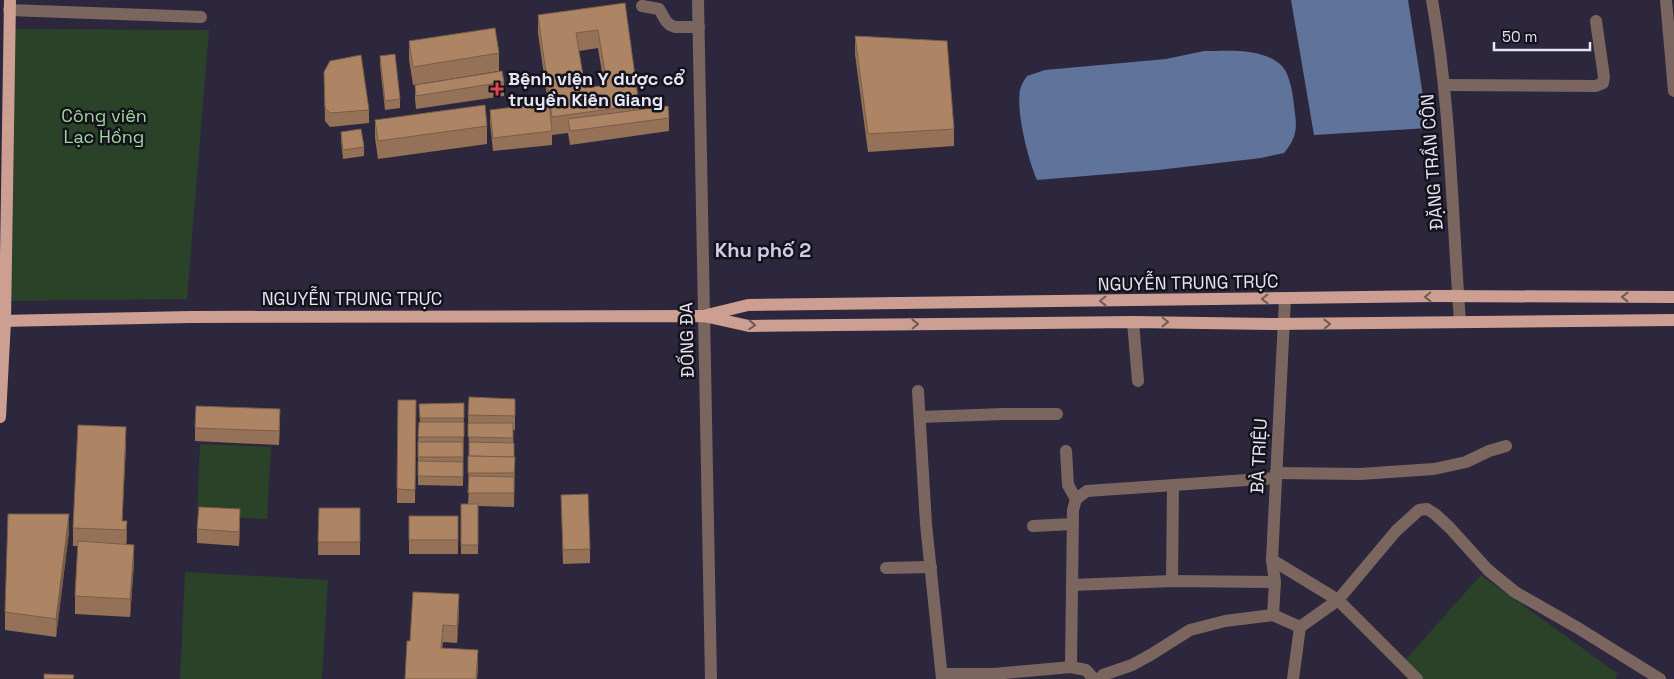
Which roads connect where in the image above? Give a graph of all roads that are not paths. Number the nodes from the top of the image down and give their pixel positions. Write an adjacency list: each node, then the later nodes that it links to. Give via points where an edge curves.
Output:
1 (698, 0): 8 (street, ĐỐNG ĐA)
2 (1432, 0): 12 (street, ĐẶNG TRẦN CÔN)
3 (1666, 0): 9 (street)
4 (10, 5): 6 (street); 10 (main road)
5 (642, 6): 8 (street, via 659,9 666,22 675,27)
6 (201, 18)
7 (1596, 21): 12 (street, via 1604,77 1603,83 1596,86)
8 (699, 27): 17 (street, ĐỐNG ĐA)
9 (1672, 42): 11 (street)
10 (4, 61): 19 (main road)
11 (1674, 83): 13 (street)
12 (1444, 85): 14 (street, ĐẶNG TRẦN CÔN)
13 (1674, 91)
14 (1458, 296): 15 (main road, NGUYỄN TRUNG TRỰC, one-way to 14); 16 (main road, NGUYỄN TRUNG TRỰC, one-way to 16); 21 (street, ĐẶNG TRẦN CÔN)
15 (1674, 297)
16 (1285, 299): 17 (main road, NGUYỄN TRUNG TRỰC, one-way to 17, via 748,305); 22 (street, BÀ TRIỆU)
17 (704, 316): 19 (main road, NGUYỄN TRUNG TRỰC, via 190,317); 20 (main road, NGUYỄN TRUNG TRỰC, one-way to 20, via 749,326); 47 (street, ĐỐNG ĐA)
18 (1674, 320): 21 (main road, NGUYỄN TRUNG TRỰC)
19 (3, 321): 26 (main road)
20 (1134, 322): 22 (main road, NGUYỄN TRUNG TRỰC, one-way to 22); 23 (street)
21 (1460, 322): 22 (main road, NGUYỄN TRUNG TRỰC, one-way to 21)
22 (1284, 324): 30 (street, BÀ TRIỆU)
23 (1138, 381)
24 (918, 391): 27 (street)
25 (1057, 414): 27 (street)
26 (0, 417)
27 (920, 417): 36 (street)
28 (1506, 446): 30 (street, via 1466,462 1434,469)
29 (1066, 451): 32 (street, via 1068,485)
30 (1276, 476): 31 (street); 35 (street, BÀ TRIỆU)
31 (1173, 485): 32 (street, via 1086,491); 38 (street)
32 (1076, 499): 33 (street)
33 (1073, 524): 34 (street); 40 (street)
34 (1033, 526)
35 (1272, 560): 39 (street, BÀ TRIỆU); 41 (street)
36 (931, 566): 37 (street); 45 (street)
37 (886, 568)
38 (1172, 581): 39 (street); 40 (street)
39 (1275, 582): 42 (street, BÀ TRIỆU)
40 (1073, 585): 44 (street)
41 (1338, 600): 43 (street); 51 (street); 52 (street, via 1396,531 1419,510 1427,509 1450,528 1488,570 1516,592)
42 (1273, 616): 43 (street); 49 (street, via 1226,621 1190,630 1132,665)
43 (1300, 627): 50 (street)
44 (1071, 667): 46 (street); 48 (street, via 1086,670)
45 (942, 677): 46 (street)
46 (994, 677)
47 (711, 679)
48 (1094, 679)
49 (1100, 679)
50 (1293, 679)
51 (1417, 679)
52 (1660, 679)

